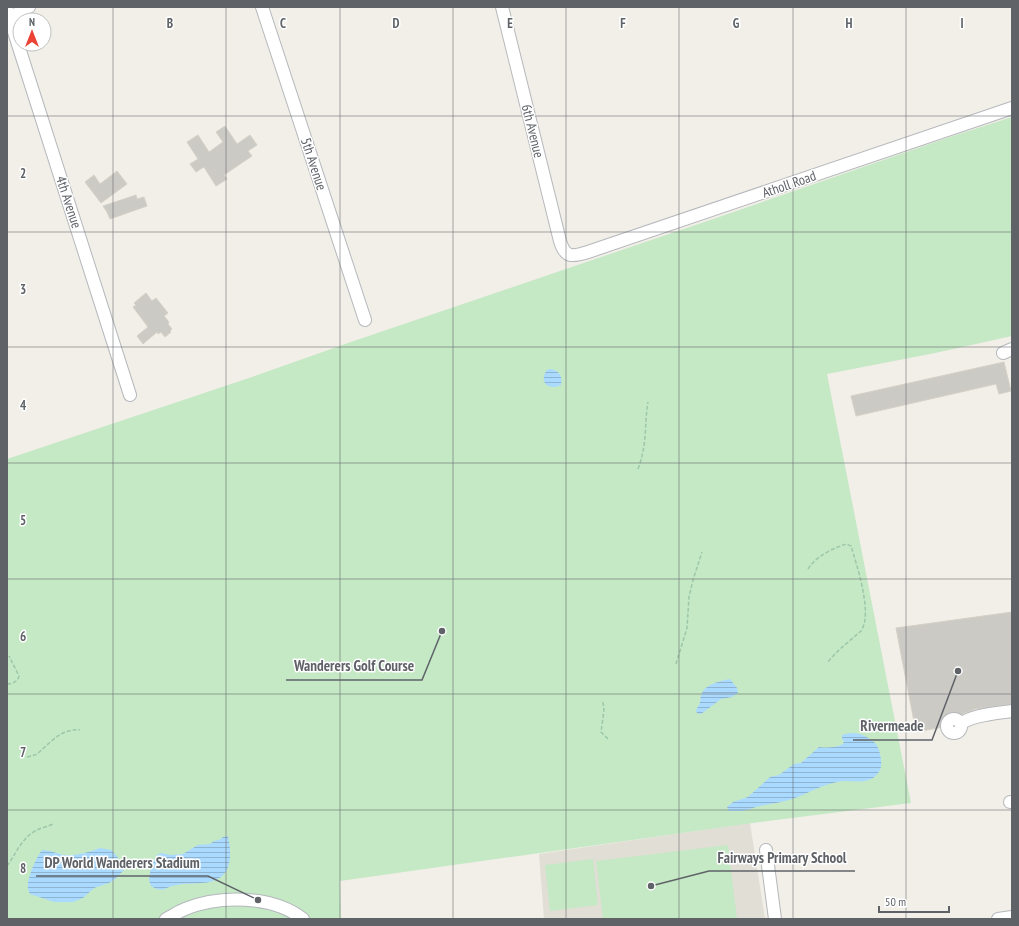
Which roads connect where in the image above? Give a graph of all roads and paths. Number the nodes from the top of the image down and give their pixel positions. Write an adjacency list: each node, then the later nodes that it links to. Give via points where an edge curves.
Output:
1 (28, 7): 4 (street)
2 (262, 7): 7 (street, 5th Avenue)
3 (502, 7): 6 (street, 6th Avenue, via 561,246)
4 (8, 15): 8 (street, 4th Avenue)
5 (1012, 108): 6 (street, Atholl Road, via 588,252 574,256)
6 (566, 254)
7 (365, 320)
8 (130, 395)
9 (648, 402): 10 (path, via 645,439)
10 (638, 468)
11 (702, 552): 15 (path, via 689,597 687,628)
12 (808, 569): 14 (path, via 829,551 846,544 851,546 864,597 864,628)
13 (9, 656): 16 (path, via 20,676 16,681)
14 (828, 662)
15 (676, 664)
16 (7, 684)
17 (603, 702): 21 (path, via 602,732)
18 (1012, 711): 19 (street, via 972,718)
19 (961, 724)
20 (80, 730): 22 (path, via 58,736 38,753)
21 (608, 739)
22 (27, 757)
23 (53, 824): 25 (path, via 27,836)
24 (766, 850): 29 (street)
25 (7, 866)
26 (1012, 917): 30 (street)
27 (166, 919): 28 (street, via 201,904 246,900 271,904 295,912)
28 (303, 919)
29 (775, 919)
30 (998, 919)

